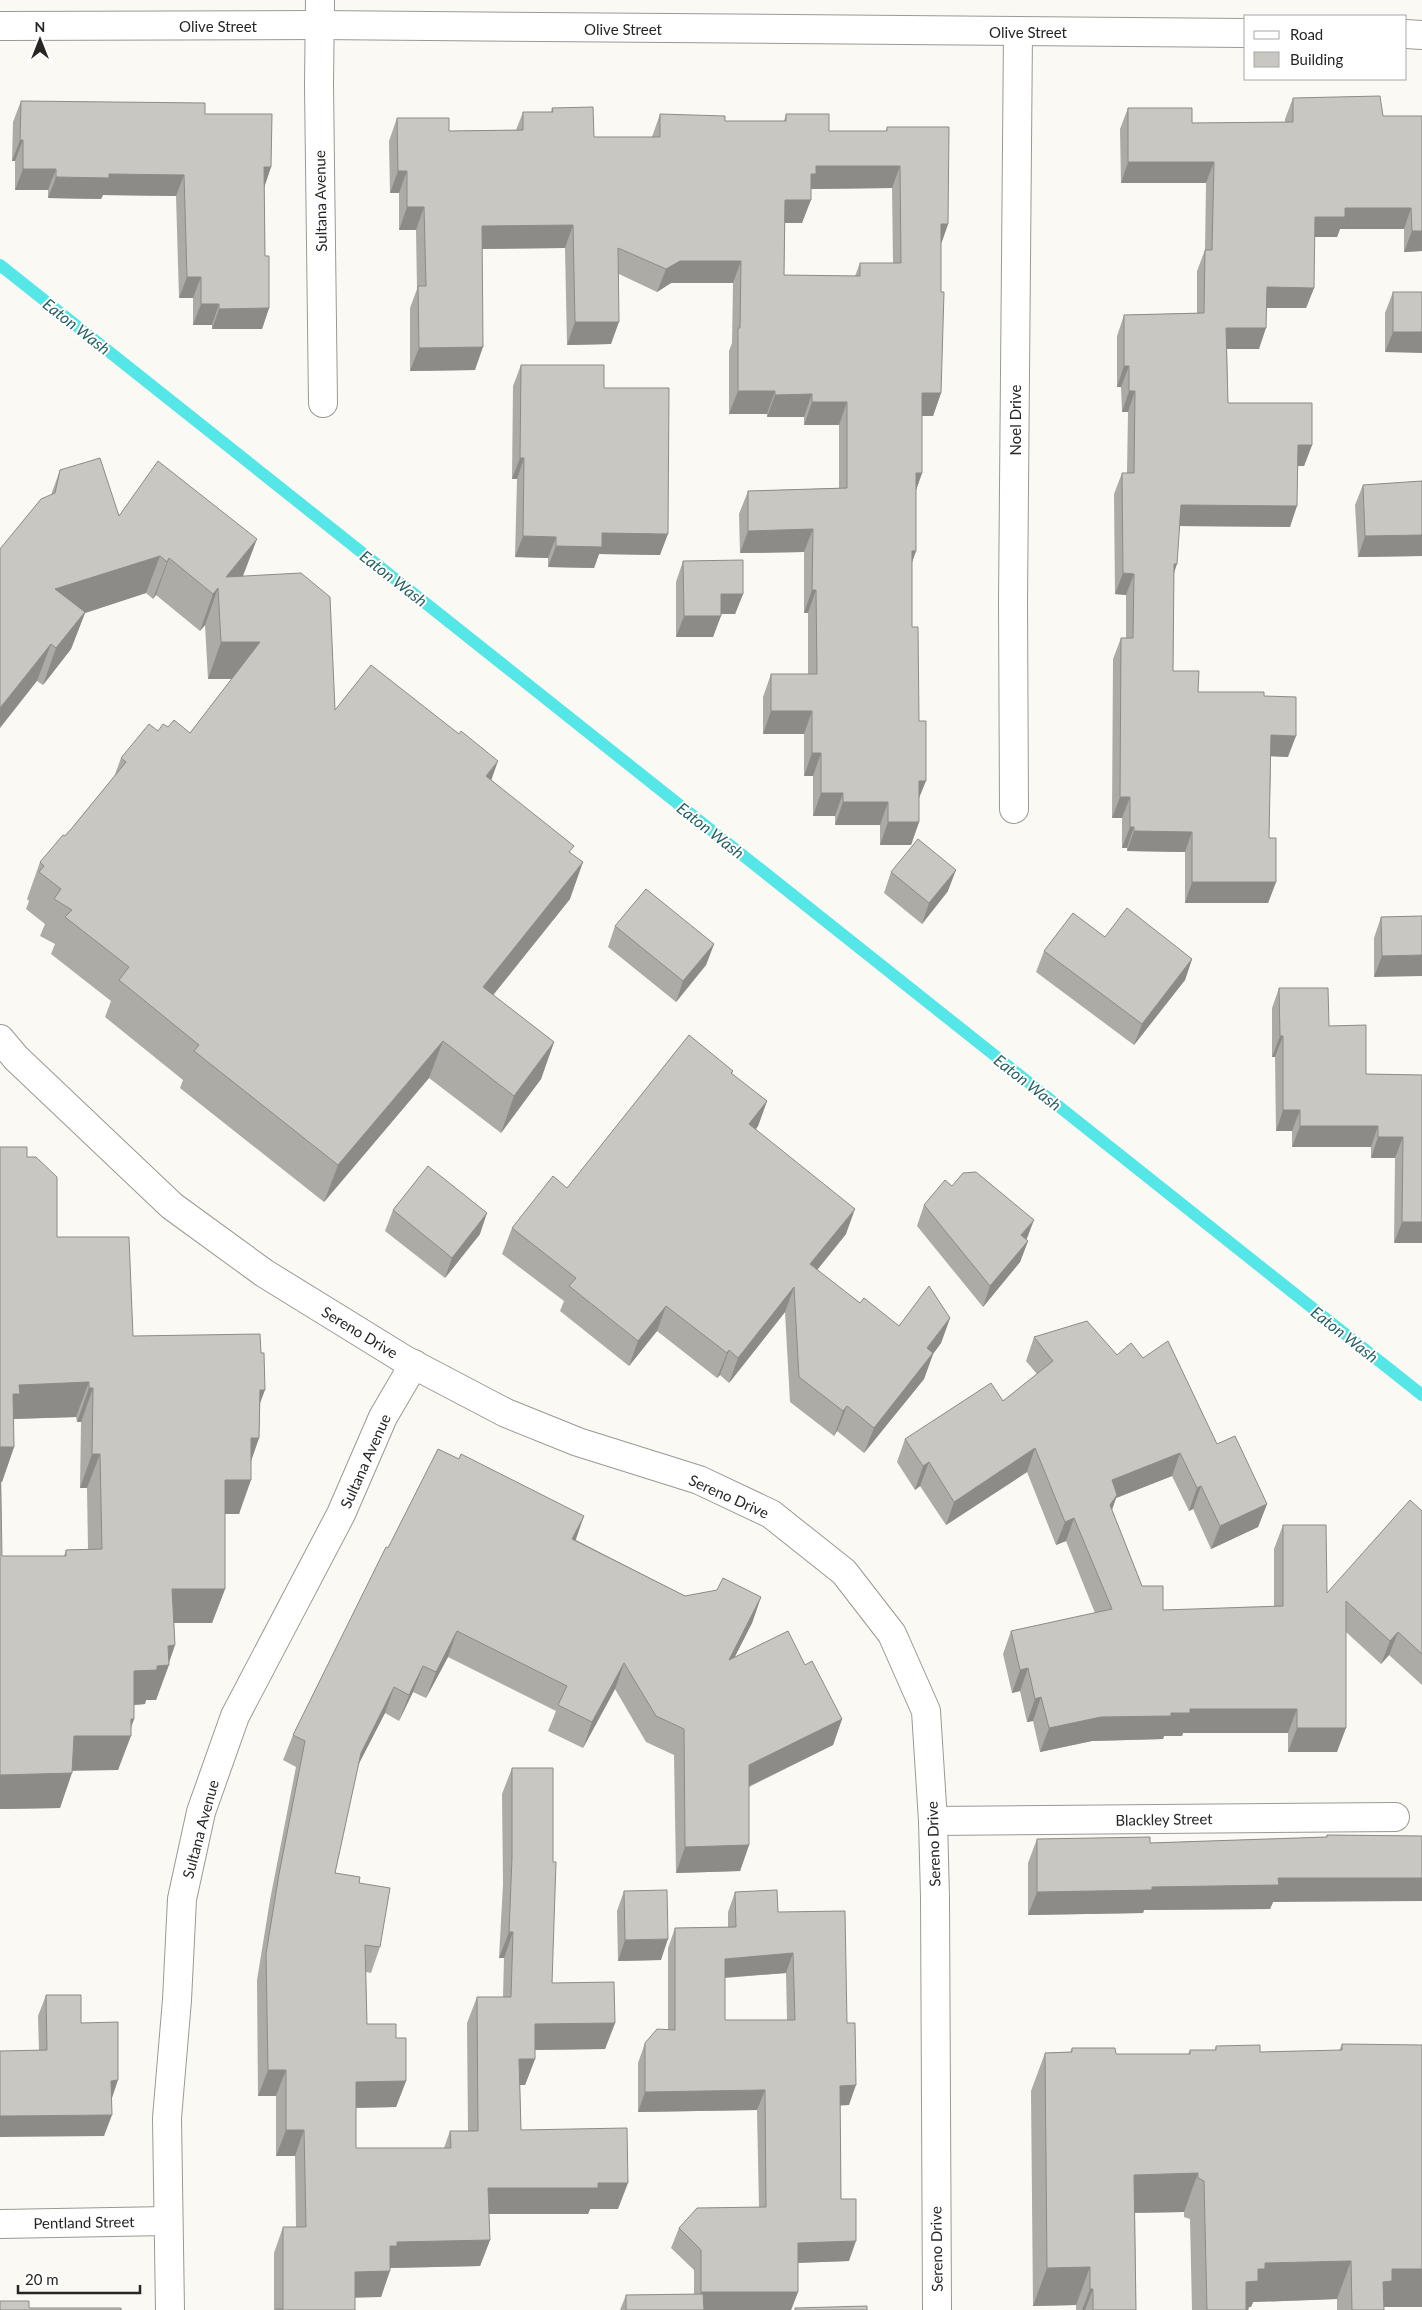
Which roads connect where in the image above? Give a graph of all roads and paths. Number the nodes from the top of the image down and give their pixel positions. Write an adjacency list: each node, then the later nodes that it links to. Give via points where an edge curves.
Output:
1 (320, 13): 2 (street, Olive Street); 3 (street, Olive Street); 7 (street, Sultana Avenue)
2 (0, 26)
3 (1018, 32): 4 (street, Olive Street); 8 (street, Noel Drive)
4 (1244, 33)
5 (1407, 34): 6 (street)
6 (1422, 34)
7 (323, 402)
8 (1014, 809)
9 (0, 1039): 10 (street, Sereno Drive, via 172,1206 264,1273)
10 (414, 1364): 12 (street, Sereno Drive, via 506,1412 578,1442 699,1480 772,1514 844,1572 892,1634 926,1711); 13 (street, Sultana Avenue, via 384,1417 341,1514 235,1716 201,1812 182,1899 167,2118)
11 (1395, 1817): 12 (street, Blackley Street)
12 (933, 1821): 16 (street, Sereno Drive)
13 (168, 2221): 14 (street, Pentland Street); 15 (street, Sultana Avenue)
14 (0, 2224)
15 (170, 2310)
16 (937, 2310)

